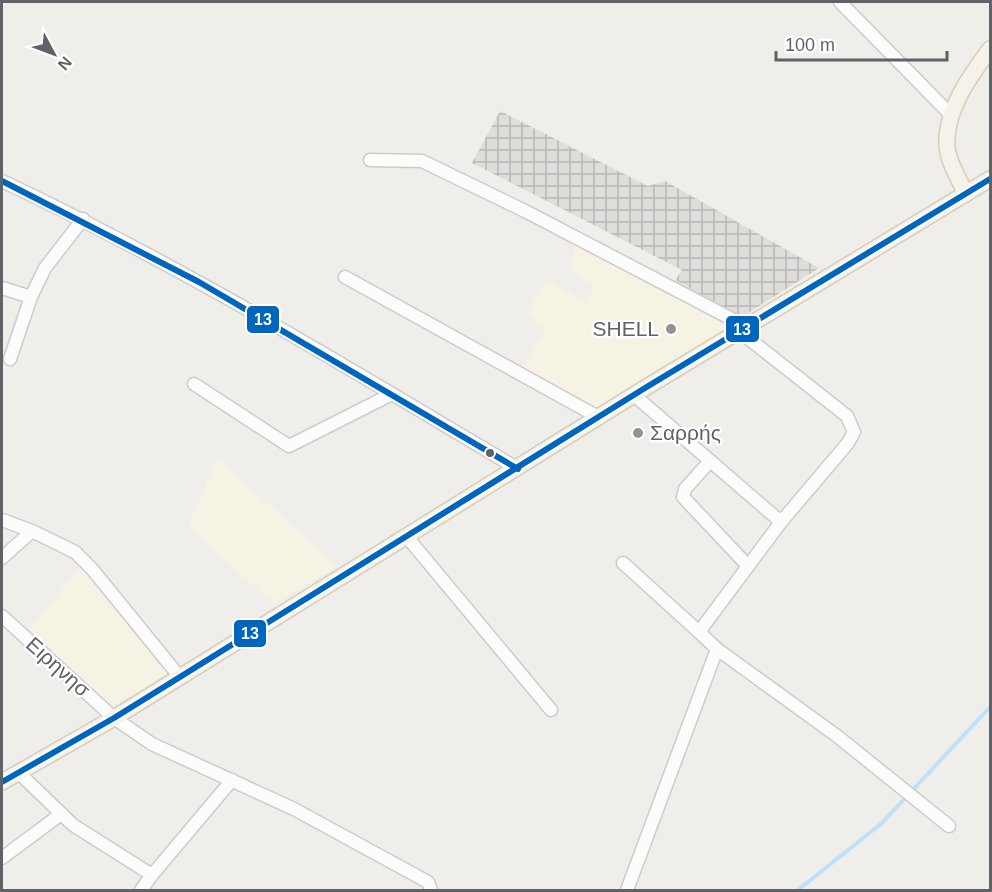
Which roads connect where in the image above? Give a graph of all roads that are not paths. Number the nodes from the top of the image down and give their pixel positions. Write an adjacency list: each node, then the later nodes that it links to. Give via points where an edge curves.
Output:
1 (840, 2): 3 (street)
2 (990, 49): 3 (main road, via 973,71)
3 (952, 116): 7 (main road, via 947,146)
4 (370, 160): 12 (street, via 422,161 527,212)
5 (990, 179): 7 (main road)
6 (2, 181): 8 (street)
7 (966, 194): 12 (main road)
8 (82, 219): 11 (street, via 45,268); 15 (street, via 292,334)
9 (345, 277): 17 (street)
10 (2, 288): 11 (street)
11 (31, 297): 13 (street)
12 (743, 329): 16 (main road); 21 (street, via 847,416 854,432)
13 (10, 359)
14 (194, 384): 15 (street, via 289,446)
15 (392, 394): 19 (street)
16 (634, 395): 17 (main road); 18 (street)
17 (600, 418): 19 (main road)
18 (710, 461): 21 (street); 26 (street, via 685,489 683,497)
19 (518, 469): 23 (main road)
20 (2, 520): 22 (street)
21 (781, 522): 26 (street)
22 (32, 531): 24 (street); 30 (street, via 75,552)
23 (407, 537): 30 (main road); 31 (street)
24 (2, 558)
25 (623, 563): 28 (street)
26 (748, 566): 28 (street)
27 (2, 616): 32 (street, Ειρηνησ)
28 (699, 632): 29 (street)
29 (717, 649): 37 (street, via 837,736); 43 (street)
30 (179, 676): 32 (main road)
31 (551, 710)
32 (114, 718): 33 (main road); 34 (street, Ειρηνησ, via 152,744)
33 (18, 772): 35 (main road); 36 (street)
34 (232, 780): 39 (street); 40 (street, Ειρηνησ, via 294,809)
35 (2, 782)
36 (61, 814): 38 (street); 39 (street)
37 (949, 826)
38 (2, 858)
39 (152, 875): 41 (street)
40 (430, 886): 42 (street, Ειρηνησ)
41 (141, 891)
42 (443, 891)
43 (627, 891)

